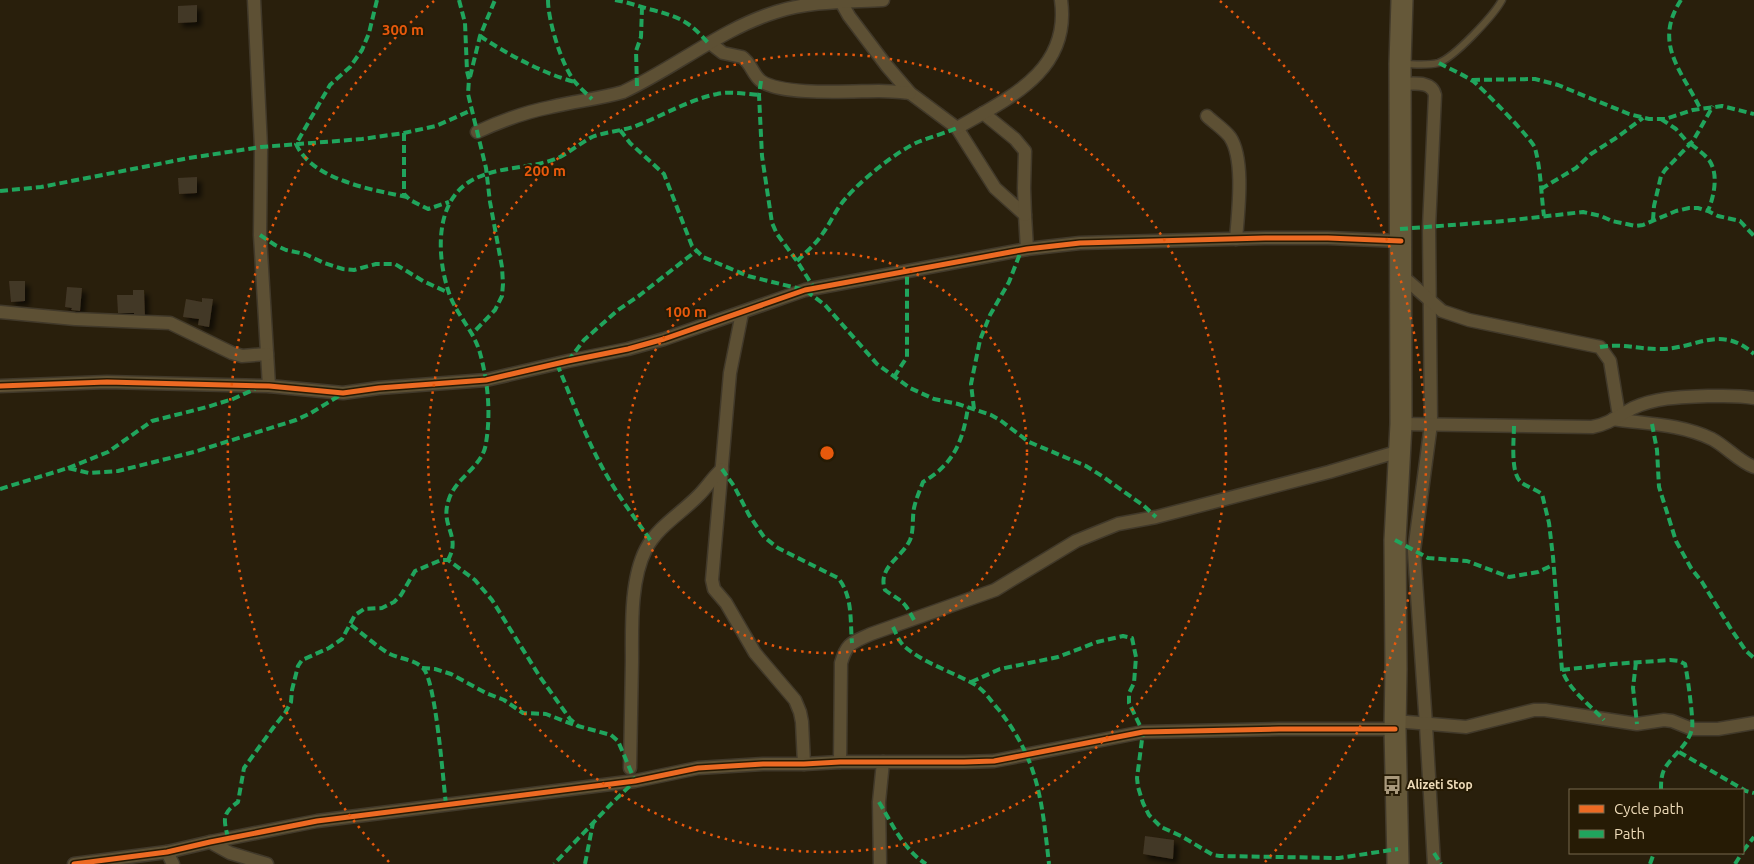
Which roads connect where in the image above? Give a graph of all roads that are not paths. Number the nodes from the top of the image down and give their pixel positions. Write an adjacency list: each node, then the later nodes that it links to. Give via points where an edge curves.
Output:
1 (254, 0): 24 (street, via 260,235)
2 (784, 0): 8 (street)
3 (883, 0): 7 (street)
4 (1061, 0): 12 (street, via 1060,28 1050,60 1019,92)
5 (1402, 0): 10 (highway)
6 (1502, 0): 10 (lane, via 1465,44 1439,63)
7 (841, 1): 8 (street); 11 (street, via 849,16)
8 (776, 12): 9 (street)
9 (710, 43): 11 (street, via 723,53 742,57 761,81 774,86 815,92); 15 (street, via 623,92 552,106)
10 (1400, 74): 18 (highway); 21 (street, via 1429,86 1435,95 1429,228)
11 (910, 93): 14 (street)
12 (983, 113): 14 (street); 16 (street, via 1015,139 1025,152)
13 (1206, 116): 17 (street, via 1230,137 1235,148 1239,202)
14 (958, 128): 16 (street, via 995,188)
15 (477, 132)
16 (1025, 215): 19 (street)
17 (1236, 239): 18 (street); 19 (street, via 1080,243)
18 (1401, 241): 20 (highway)
19 (1027, 249): 23 (street, via 805,290)
20 (1400, 274): 21 (street); 29 (highway)
21 (1430, 300): 28 (street, via 1442,311 1469,320 1600,347 1610,361); 30 (street)
22 (0, 312): 24 (street, via 76,320 170,323 232,354)
23 (742, 313): 26 (street, via 628,350 486,380 343,393); 33 (street, via 730,373)
24 (268, 354): 26 (street)
25 (0, 386): 26 (street, via 107,382)
26 (269, 386)
27 (1754, 398): 28 (street, via 1672,397 1633,408)
28 (1616, 418): 30 (street, via 1587,427); 32 (street, via 1687,430 1712,439)
29 (1401, 424): 30 (street); 31 (highway)
30 (1431, 424): 35 (street, via 1414,551)
31 (1400, 451): 36 (highway, via 1395,540); 37 (street, via 1165,515 1118,524 1076,542 995,590 852,643 845,649 841,663)
32 (1754, 467)
33 (722, 469): 39 (street, via 713,586 755,653 795,700 802,722); 40 (street, via 658,532 641,562 632,620)
34 (1754, 723): 35 (street, via 1718,729 1692,729 1664,720 1637,724 1534,710 1466,727)
35 (1426, 724): 36 (street); 47 (street)
36 (1395, 725): 38 (street, via 1143,732 994,761); 46 (highway)
37 (840, 762): 38 (street); 39 (street)
38 (883, 762): 45 (street, via 879,802)
39 (804, 764): 41 (street, via 698,768 635,781 317,821)
40 (630, 768)
41 (210, 842): 42 (street); 44 (street, via 230,853)
42 (170, 858): 43 (street)
43 (74, 864)
44 (267, 864)
45 (880, 864)
46 (1398, 864)
47 (1434, 864)

